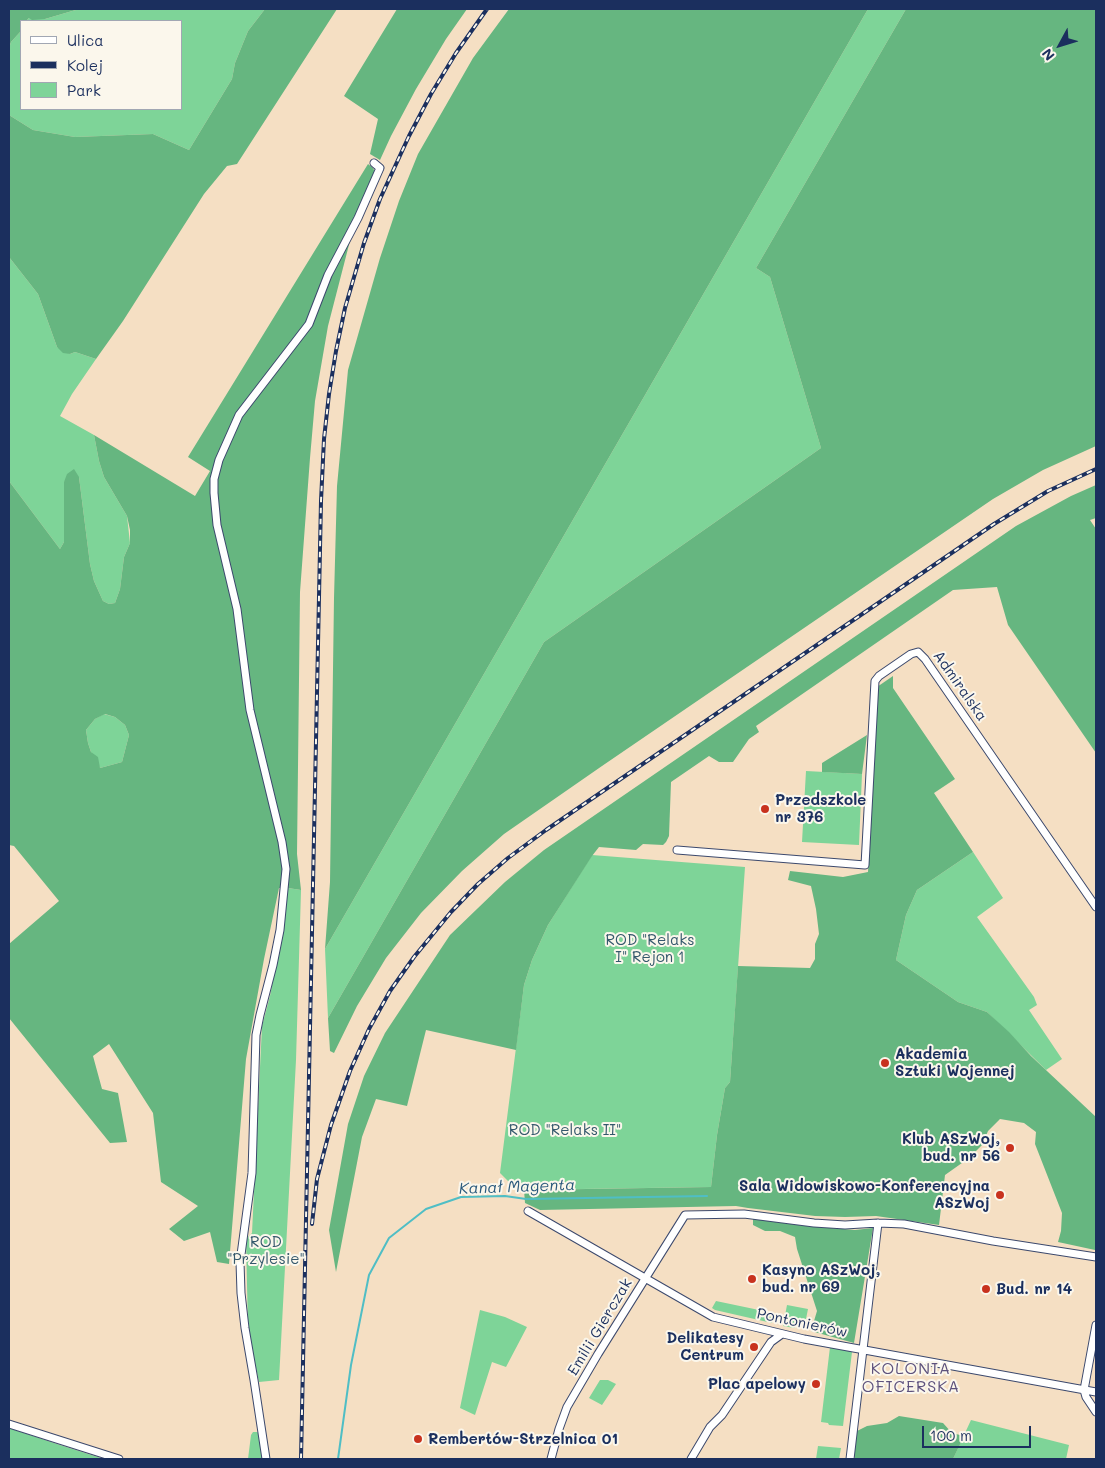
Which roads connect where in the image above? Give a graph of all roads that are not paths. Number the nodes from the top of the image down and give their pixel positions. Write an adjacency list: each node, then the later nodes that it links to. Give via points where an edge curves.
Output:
1 (374, 163): 18 (street, via 380,168 328,275 309,324 239,416 214,479 217,524 237,609 250,710 286,868 280,930 256,1035 252,1173 240,1262 245,1328)
2 (677, 850): 3 (street, Admiralska, via 865,865 875,681 918,652)
3 (1096, 907)
4 (528, 1211): 7 (street, Pontonierów)
5 (878, 1223): 6 (street, via 904,1224); 7 (street, Emilii Gierczak, via 814,1223 744,1214 686,1215); 12 (street)
6 (1096, 1257)
7 (645, 1278): 9 (street, Pontonierów, via 713,1317); 19 (street, Emilii Gierczak, via 567,1407)
8 (1096, 1325): 13 (street)
9 (768, 1331): 10 (street, Pontonierów); 11 (street)
10 (782, 1334): 11 (street); 12 (street, Pontonierów)
11 (771, 1342): 20 (street)
12 (864, 1350): 13 (street, Pontonierów); 21 (street)
13 (1084, 1390): 14 (street, Pontonierów); 15 (street)
14 (1096, 1392)
15 (1096, 1412)
16 (9, 1424): 17 (street)
17 (119, 1459)
18 (266, 1459)
19 (551, 1459)
20 (691, 1459)
21 (850, 1459)

